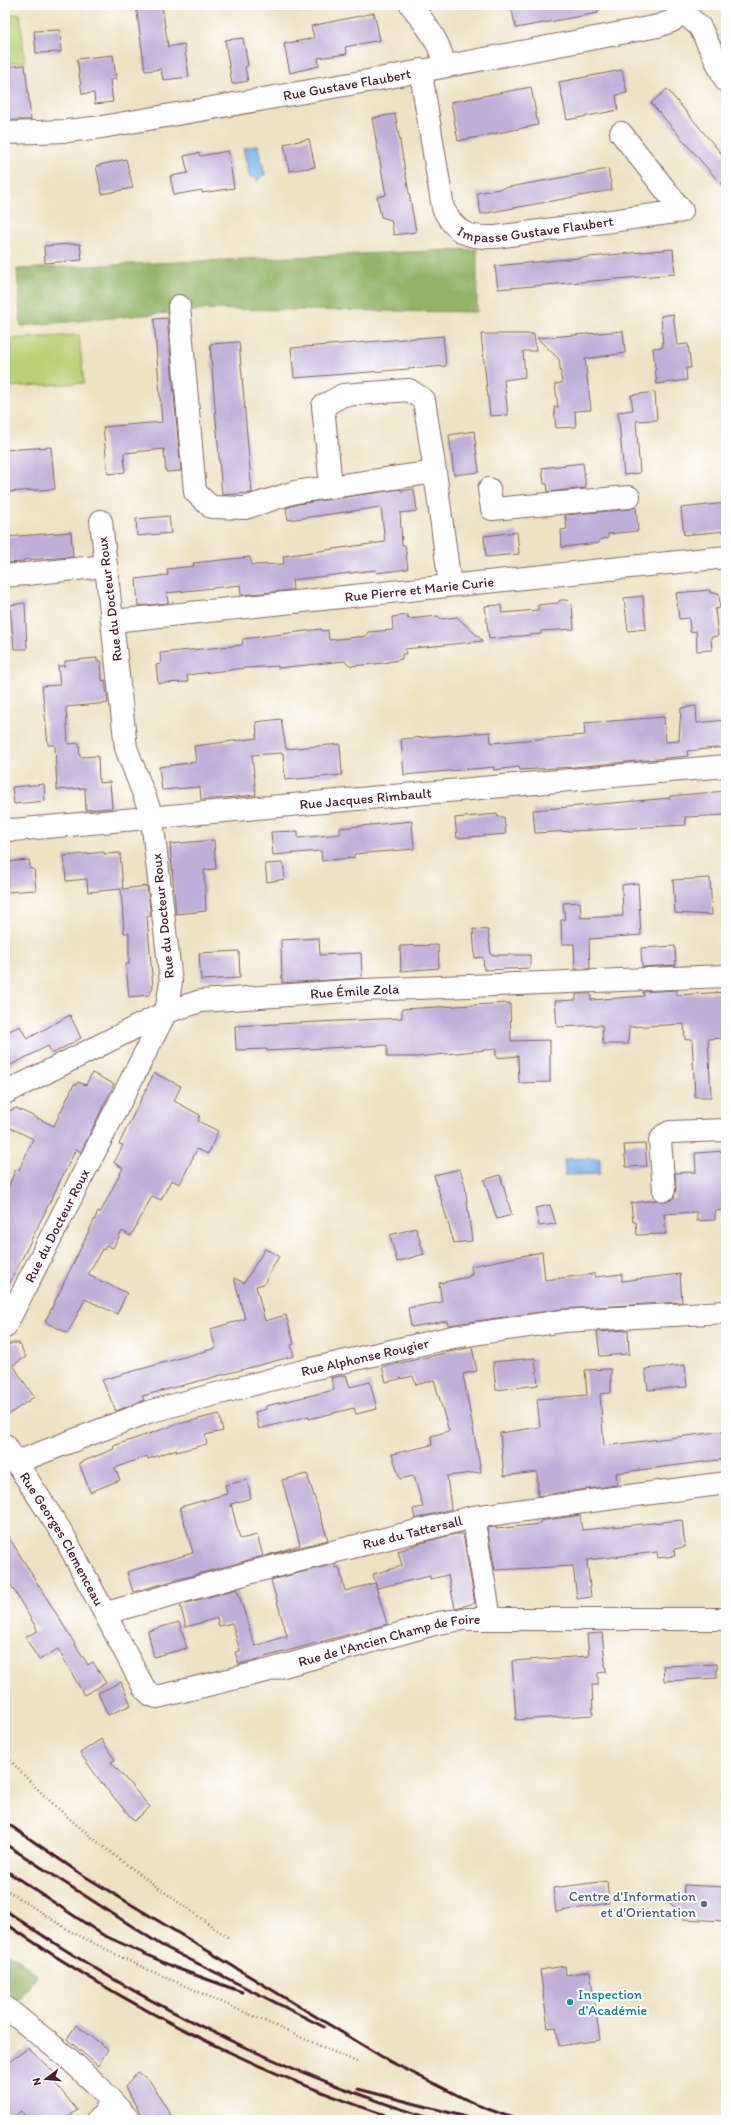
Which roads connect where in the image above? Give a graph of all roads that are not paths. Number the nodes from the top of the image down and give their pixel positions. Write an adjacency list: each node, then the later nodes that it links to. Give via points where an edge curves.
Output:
1 (411, 5): 3 (street, via 437,42)
2 (682, 8): 3 (street, Rue Gustave Flaubert, via 672,21 658,26); 5 (street, via 700,27)
3 (444, 66): 4 (street, Rue Gustave Flaubert)
4 (422, 70): 6 (street, Rue Gustave Flaubert, via 102,127); 7 (street, Impasse Gustave Flaubert, via 442,208 450,224 460,232 478,238 682,211)
5 (726, 81)
6 (5, 133)
7 (621, 133)
8 (179, 306): 10 (street, via 195,492 211,507 246,508 295,492)
9 (435, 472): 10 (street); 10 (street, via 424,400 409,390 343,395 323,406); 17 (street)
10 (331, 487)
11 (489, 489): 12 (street, via 492,509)
12 (629, 496)
13 (100, 521): 15 (street, Rue du Docteur Roux)
14 (726, 557): 17 (street, Rue Pierre et Marie Curie)
15 (106, 566): 16 (street); 18 (street, Rue du Docteur Roux)
16 (5, 576)
17 (450, 585): 18 (street, Rue Pierre et Marie Curie)
18 (113, 621): 20 (street, Rue du Docteur Roux, via 126,748)
19 (726, 766): 20 (street, Rue Jacques Rimbault)
20 (151, 817): 21 (street, Rue Jacques Rimbault); 23 (street, Rue du Docteur Roux, via 171,982)
21 (5, 829)
22 (726, 976): 23 (street, Rue Émile Zola, via 356,990 201,1001)
23 (166, 1012): 24 (street, Rue Émile Zola); 28 (street, Rue du Docteur Roux)
24 (5, 1093)
25 (726, 1130): 26 (street, via 670,1132 664,1135 660,1141)
26 (664, 1190)
27 (726, 1312): 30 (street, Rue Alphonse Rougier, via 563,1321 453,1337 311,1369 148,1412)
28 (5, 1327)
29 (5, 1444): 30 (street, Rue Georges Clemenceau)
30 (17, 1462): 33 (street, Rue Georges Clemenceau, via 64,1536)
31 (726, 1483): 32 (street, Rue du Tattersall)
32 (474, 1517): 33 (street, Rue du Tattersall, via 260,1570); 34 (street)
33 (106, 1613): 34 (street, Rue de l'Ancien Champ de Foire, via 144,1688 151,1695 158,1697 266,1671 438,1623)
34 (490, 1618): 35 (street, Rue de l'Ancien Champ de Foire)
35 (726, 1619)
36 (5, 2007): 37 (street, via 69,2059)
37 (114, 2110): 38 (street); 39 (street)
38 (97, 2120)
39 (129, 2120)

